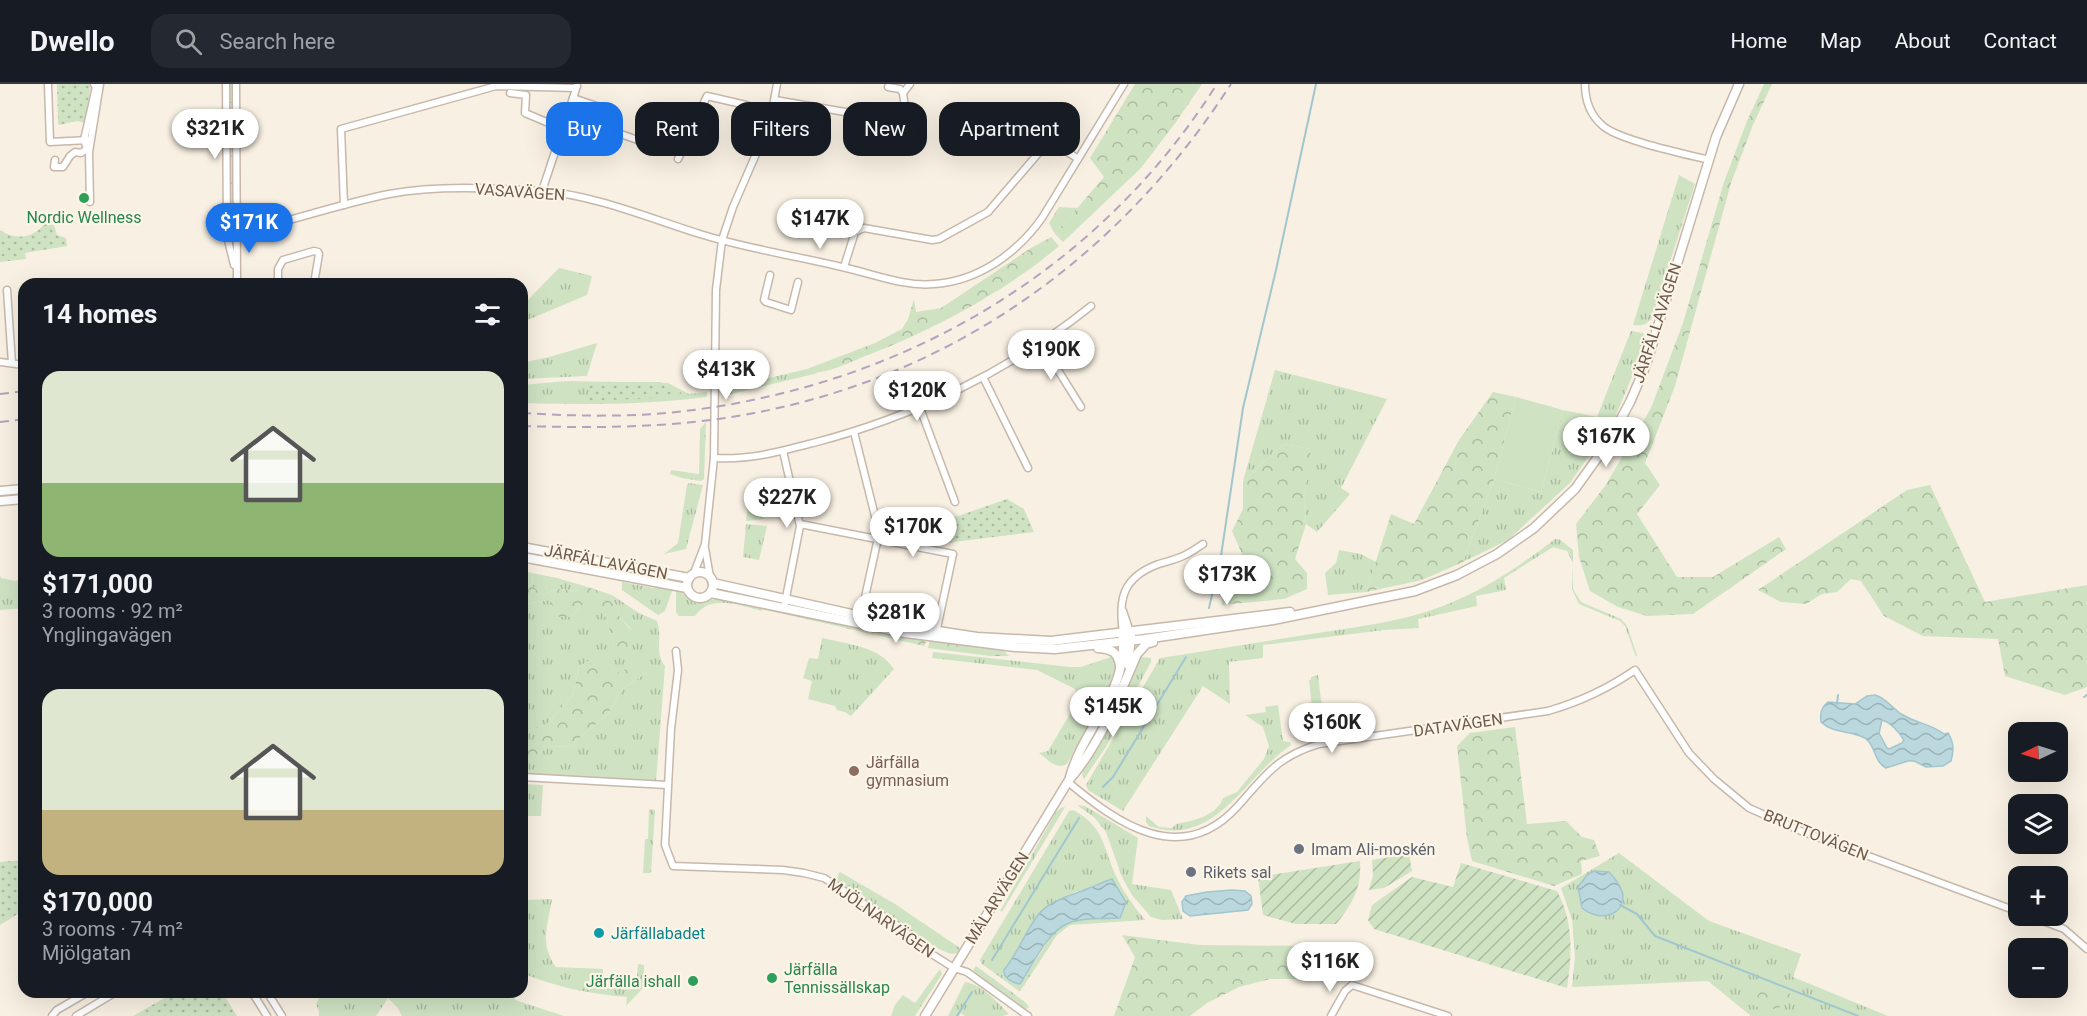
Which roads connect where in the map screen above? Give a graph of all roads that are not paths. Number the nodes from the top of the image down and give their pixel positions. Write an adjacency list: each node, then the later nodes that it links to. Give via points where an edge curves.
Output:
1 (48, 84): 23 (street, via 50,142)
2 (94, 84): 23 (street)
3 (100, 84): 23 (street)
4 (226, 84): 34 (street)
5 (236, 84): 33 (street)
6 (777, 84): 16 (street)
7 (910, 84): 14 (street)
8 (1124, 84): 27 (street, VASAVÄGEN)
9 (1585, 84): 29 (street, via 1591,110 1604,127)
10 (1739, 84): 29 (street, JÄRFÄLLAVÄGEN)
11 (577, 86): 15 (street); 32 (street, via 496,86 341,129)
12 (888, 87): 14 (street)
13 (510, 93): 21 (street, via 526,94 525,113)
14 (903, 93): 19 (street)
15 (573, 98): 17 (street); 22 (street, via 614,112 608,129)
16 (775, 100): 20 (street)
17 (572, 102)
18 (733, 102): 26 (street, via 707,96)
19 (904, 102)
20 (843, 112)
21 (546, 122)
22 (635, 139)
23 (88, 140): 28 (street, via 87,149 75,152 63,166 54,167); 31 (street)
24 (554, 156): 30 (street)
25 (757, 156): 35 (street)
26 (678, 159)
27 (1078, 159): 36 (street, VASAVÄGEN, via 1028,238 996,264 962,279 935,284 912,284); 36 (street, via 1057,146 1042,149 988,212 939,239 864,228 855,232)
28 (55, 160)
29 (1708, 160): 72 (street, JÄRFÄLLAVÄGEN, via 1646,365 1608,443 1575,489 1534,528 1497,554 1456,575 1415,591)
30 (542, 191): 32 (street, VASAVÄGEN, via 434,189); 35 (street, VASAVÄGEN, via 580,197)
31 (90, 202)
32 (344, 205): 33 (street, VASAVÄGEN)
33 (238, 234): 34 (street, VASAVÄGEN); 37 (street)
34 (228, 236): 37 (street)
35 (722, 240): 36 (street, VASAVÄGEN); 54 (street, via 716,290)
36 (844, 267)
37 (236, 272): 39 (street)
38 (770, 275): 42 (street, via 764,300 791,310)
39 (236, 278)
40 (278, 278): 41 (street, via 283,260 314,251 319,254)
41 (315, 278)
42 (798, 282)
43 (7, 290): 47 (street)
44 (1091, 306): 45 (street)
45 (1041, 343): 49 (street); 50 (street)
46 (0, 362): 47 (street)
47 (12, 363): 48 (street)
48 (18, 364)
49 (983, 377): 51 (street); 55 (street)
50 (1081, 407)
51 (920, 408): 52 (street); 60 (street)
52 (854, 432): 53 (street); 62 (street)
53 (783, 451): 54 (street, via 738,460); 61 (street)
54 (714, 458): 63 (street)
55 (1028, 468)
56 (18, 490): 57 (street)
57 (0, 491)
58 (18, 500): 59 (street)
59 (0, 501)
60 (955, 502)
61 (800, 524): 62 (street); 71 (street)
62 (878, 538): 73 (street); 74 (street, via 953,554)
63 (705, 544): 67 (street); 68 (street)
64 (1203, 544): 76 (street, via 1184,556 1139,573 1129,582 1123,610)
65 (528, 548): 67 (street, JÄRFÄLLAVÄGEN)
66 (528, 558): 69 (street, JÄRFÄLLAVÄGEN)
67 (692, 575): 68 (street, via 704,572); 69 (street)
68 (712, 580): 70 (street); 71 (street, JÄRFÄLLAVÄGEN)
69 (687, 588): 70 (street, via 698,598)
70 (711, 593): 71 (street, JÄRFÄLLAVÄGEN)
71 (785, 603): 73 (street, JÄRFÄLLAVÄGEN)
72 (1327, 609): 75 (street, JÄRFÄLLAVÄGEN); 76 (street, JÄRFÄLLAVÄGEN, via 1272,613)
73 (860, 620): 74 (street, JÄRFÄLLAVÄGEN)
74 (936, 634): 76 (street, JÄRFÄLLAVÄGEN, via 1052,641); 77 (street, JÄRFÄLLAVÄGEN, via 1015,647)
75 (1171, 635): 76 (street, JÄRFÄLLAVÄGEN); 80 (street, JÄRFÄLLAVÄGEN, via 1146,645)
76 (1127, 637): 77 (street, JÄRFÄLLAVÄGEN); 80 (street, via 1131,654)
77 (1086, 647): 80 (street, via 1113,651)
78 (676, 651): 83 (street, MJÖLNARVÄGEN, via 678,670)
79 (1635, 670): 82 (street, DATAVÄGEN, via 1582,699 1540,713 1299,750 1280,760 1215,827 1187,836 1163,837 1139,830); 84 (street, BRUTTOVÄGEN, via 1689,753 1749,808)
80 (1123, 674): 82 (street, MÄLARVÄGEN, via 1096,742)
81 (528, 777): 83 (street)
82 (1068, 781): 87 (street, MÄLARVÄGEN)
83 (667, 785): 87 (street, MJÖLNARVÄGEN, via 665,845 673,866 783,870 824,878)
84 (2008, 908)
85 (2056, 926): 86 (street)
86 (2087, 948)
87 (954, 968): 96 (street, MÄLARVÄGEN); 97 (street, via 967,972)
88 (78, 998): 92 (street)
89 (106, 998): 93 (street)
90 (256, 998): 94 (street)
91 (271, 998): 95 (street)
92 (52, 1016)
93 (76, 1016)
94 (267, 1016)
95 (282, 1016)
96 (925, 1016)
97 (1029, 1016)
98 (1331, 1016): 99 (street, via 1349,986)
99 (1448, 1016)

